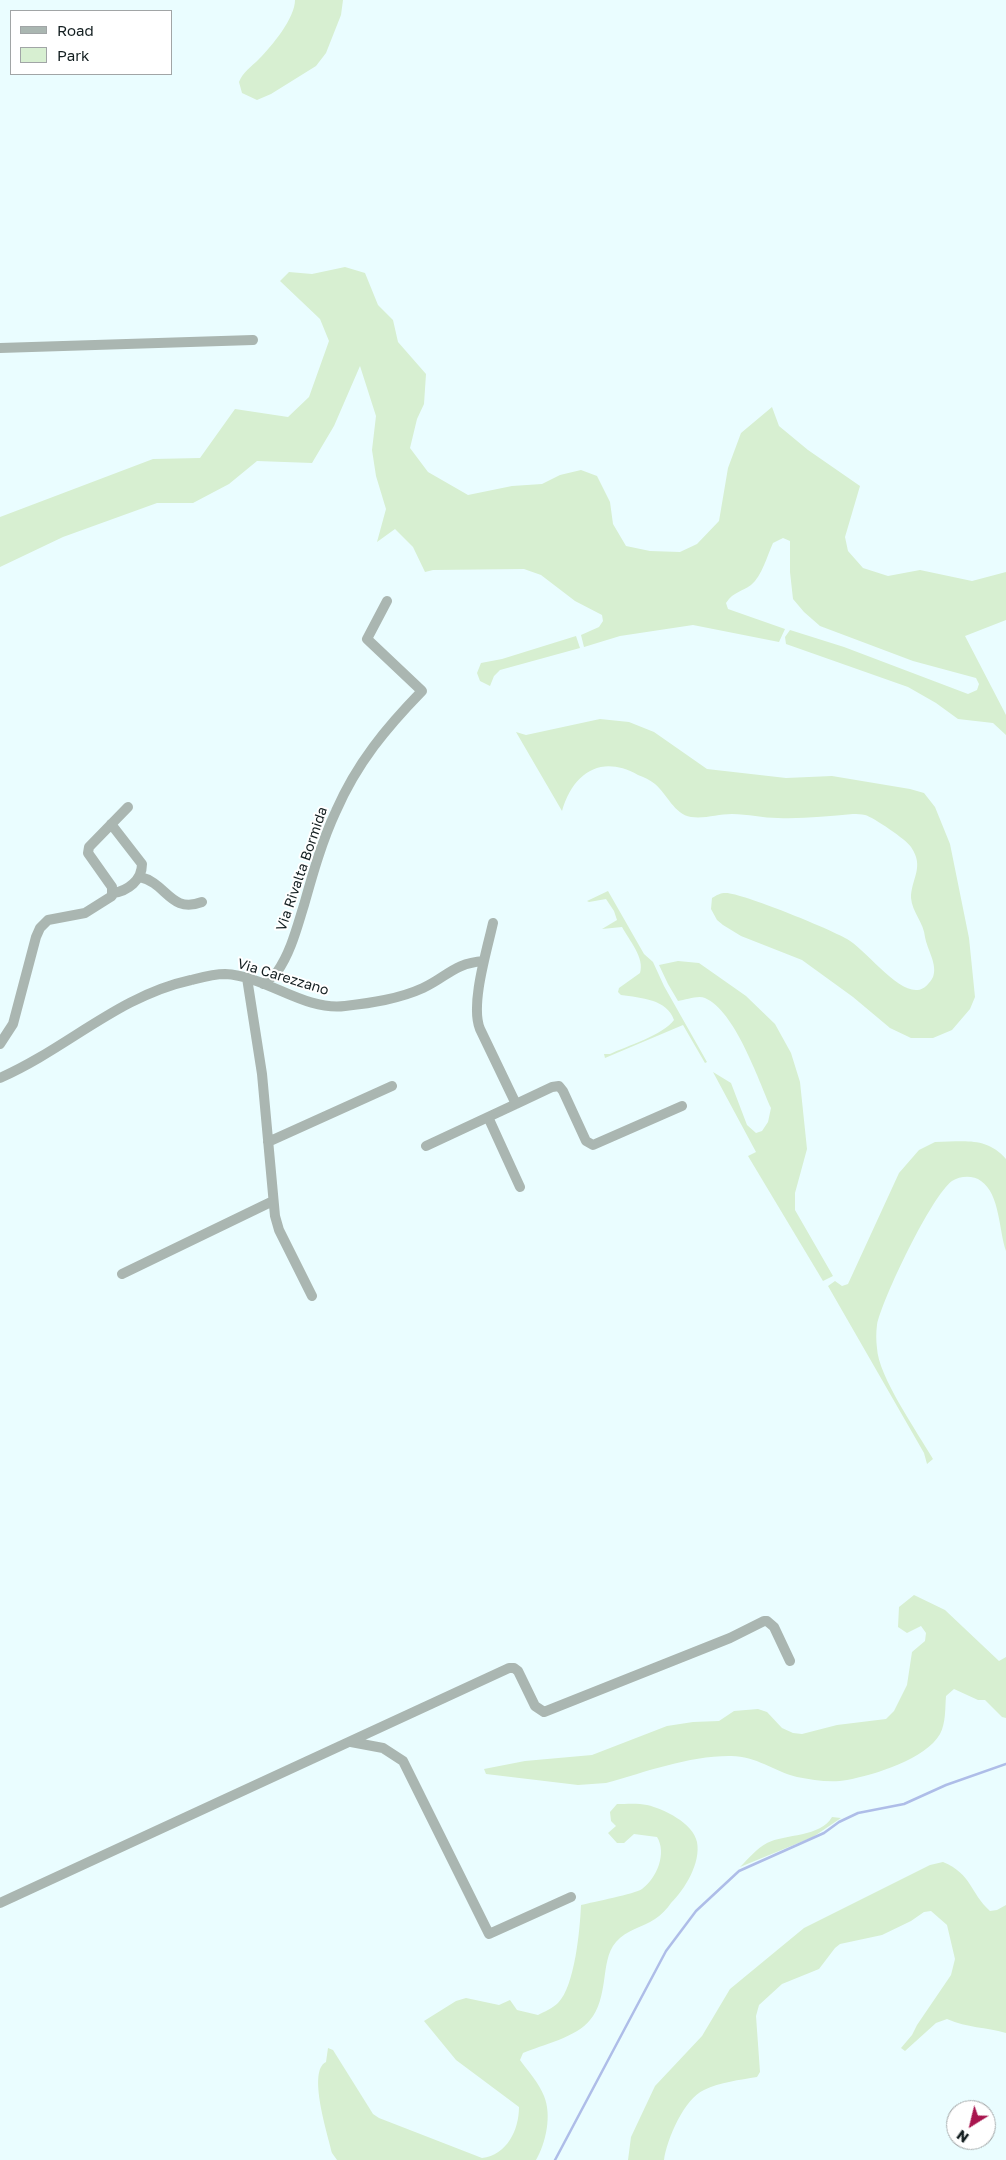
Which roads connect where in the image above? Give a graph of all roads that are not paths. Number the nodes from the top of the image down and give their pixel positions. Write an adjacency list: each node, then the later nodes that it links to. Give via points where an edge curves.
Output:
1 (253, 340): 2 (street)
2 (0, 348)
3 (387, 601): 12 (street, Via Rivalta Bormida, via 367,639 422,691 365,756 329,826 288,950 276,973)
4 (128, 807): 5 (street)
5 (111, 824): 6 (street, via 142,864); 7 (street, via 92,842 88,853 112,887)
6 (140, 877): 7 (street); 8 (street, via 155,882 175,902 186,905)
7 (113, 894): 13 (street, via 110,900 85,913 50,919 41,926 13,1024)
8 (202, 902)
9 (493, 923): 10 (street)
10 (484, 961): 12 (street, Via Carezzano, via 461,965 416,991 346,1006 315,1003); 16 (street, via 477,1020)
11 (247, 978): 12 (street, Via Carezzano); 14 (street, Via Carezzano, via 213,975 154,990 122,1006 37,1060); 19 (street, via 262,1074)
12 (262, 984)
13 (0, 1044)
14 (0, 1078)
15 (392, 1086): 19 (street)
16 (516, 1104): 17 (street, via 559,1086 586,1141 593,1146); 18 (street)
17 (682, 1106)
18 (488, 1117): 20 (street); 21 (street)
19 (268, 1142): 22 (street)
20 (426, 1146)
21 (520, 1186)
22 (273, 1201): 23 (street); 24 (street, via 279,1230)
23 (122, 1274)
24 (312, 1296)
25 (790, 1661): 26 (street, via 774,1627 764,1621 730,1638 547,1711 536,1708 518,1671 509,1668)
26 (351, 1742): 27 (street, via 383,1748 404,1761 488,1934); 28 (street)
27 (571, 1897)
28 (0, 1903)

